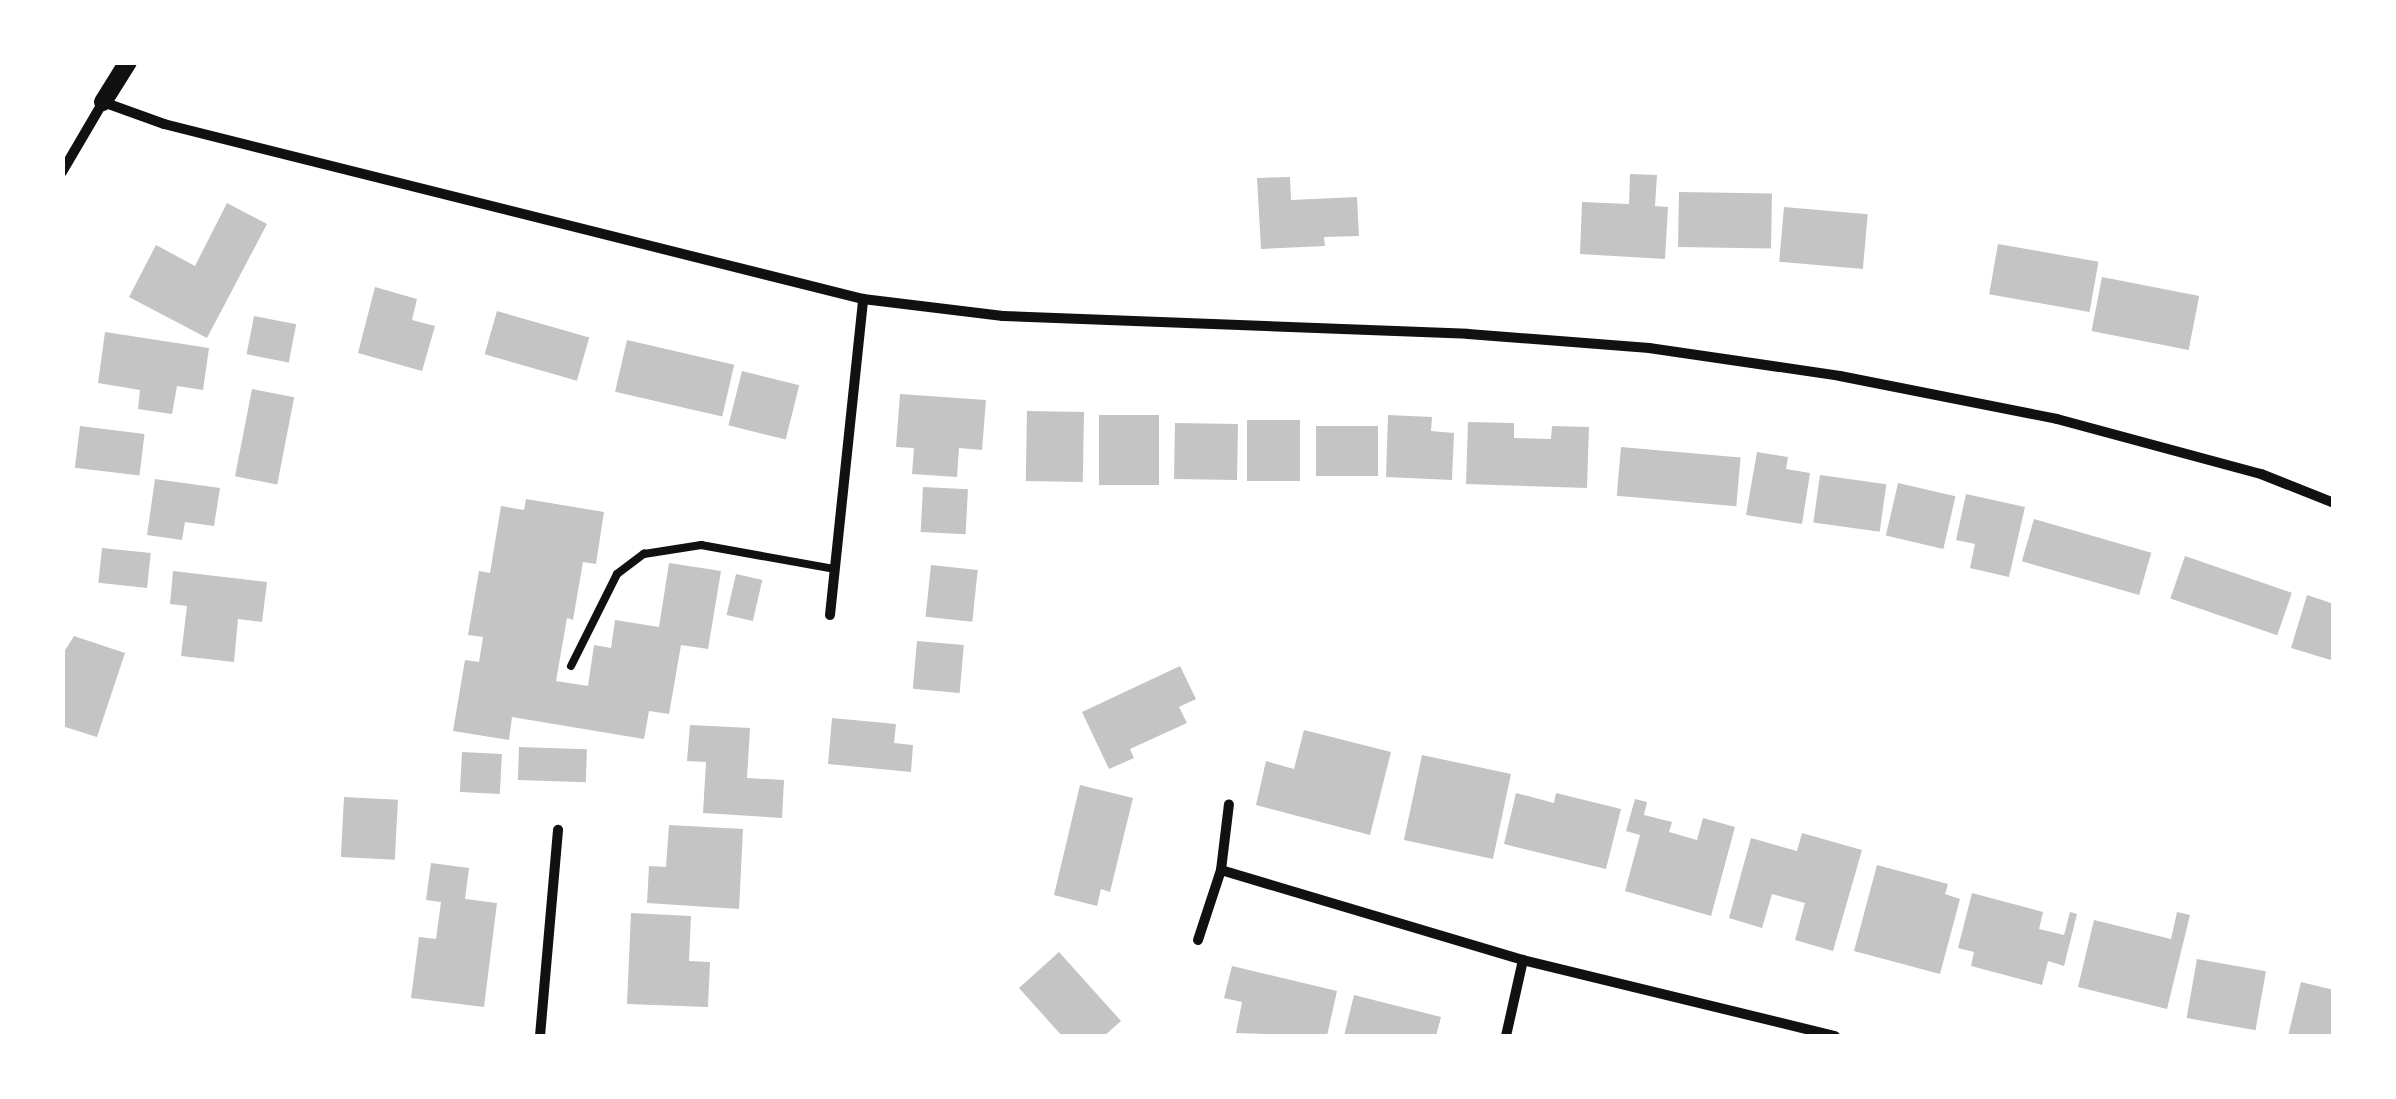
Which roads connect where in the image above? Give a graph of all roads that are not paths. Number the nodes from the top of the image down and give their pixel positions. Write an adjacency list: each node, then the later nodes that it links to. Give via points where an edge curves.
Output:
1 (128, 62): 2 (street)
2 (103, 102): 3 (street); 4 (street, via 182,129)
3 (62, 172)
4 (864, 299): 5 (street, via 1003,316 1468,334 1649,348 1840,376 2057,419 2260,474); 6 (street)
5 (2334, 504)
6 (834, 569): 7 (street); 8 (lane, via 701,545 644,554 607,588)
7 (830, 615)
8 (571, 666)
9 (1230, 804): 11 (street)
10 (558, 830): 14 (street)
11 (1220, 870): 12 (street); 13 (street)
12 (1198, 940)
13 (1524, 960): 15 (street); 16 (street)
14 (540, 1036)
15 (1506, 1036)
16 (1835, 1036)

